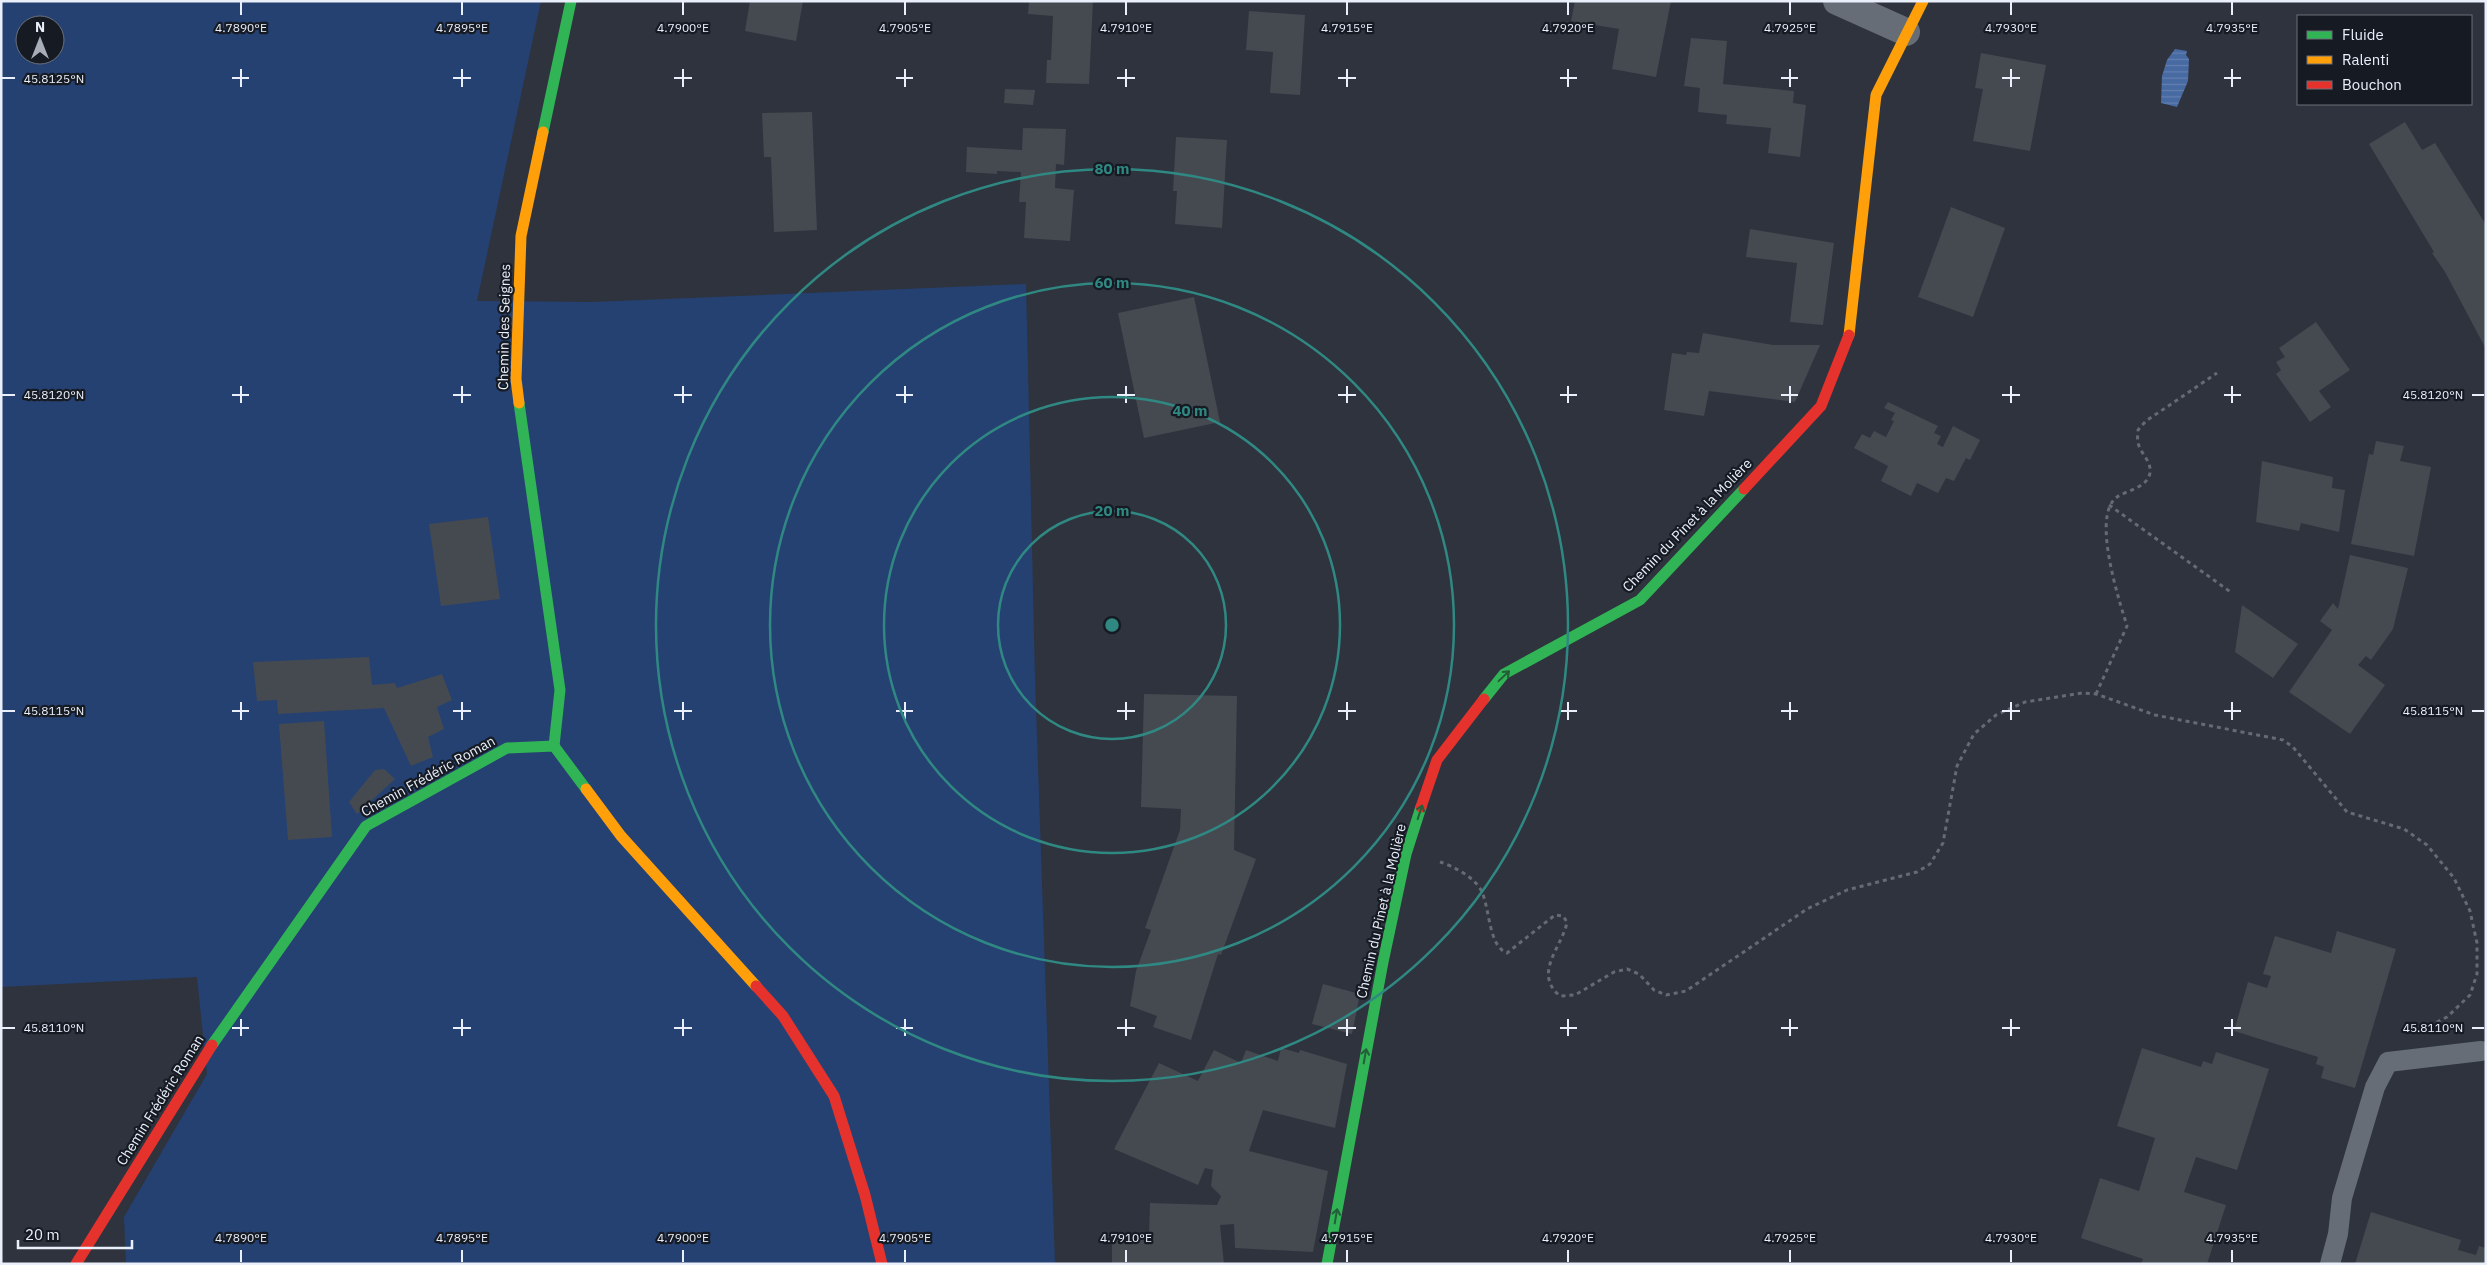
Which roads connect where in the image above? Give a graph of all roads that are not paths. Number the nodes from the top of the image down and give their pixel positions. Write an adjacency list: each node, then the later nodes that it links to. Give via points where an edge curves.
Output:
1 (571, 1): 5 (street, Chemin des Seignes, via 521,236 516,379 560,690)
2 (1836, 1): 4 (street)
3 (1923, 1): 4 (street, Chemin du Pinet à la Molière)
4 (1906, 32): 9 (street, Chemin du Pinet à la Molière, one-way to 4, via 1382,962 1406,854 1436,760 1504,674 1640,600 1821,406 1849,334 1876,95)
5 (554, 746): 7 (street, Chemin Frédéric Roman, via 507,748 366,826 214,1042); 8 (street, via 621,836 783,1016 834,1096 865,1195)
6 (2481, 1051): 10 (lane, via 2388,1062 2375,1087 2342,1198 2338,1234)
7 (76, 1264)
8 (882, 1264)
9 (1327, 1264)
10 (2330, 1264)

